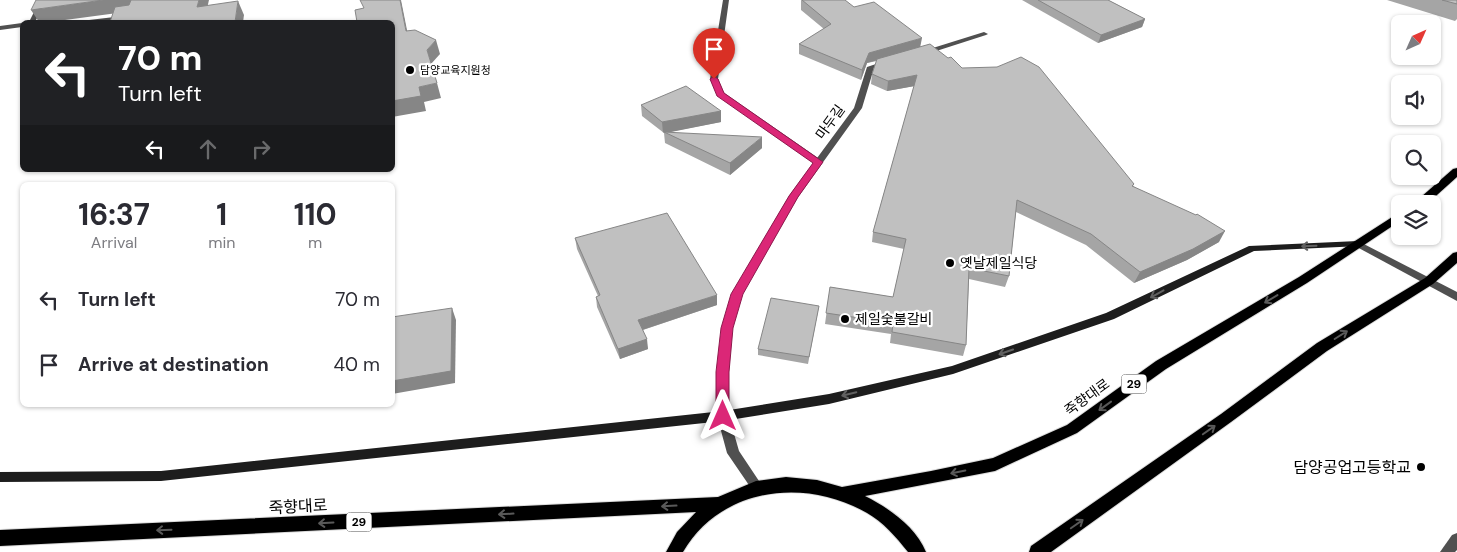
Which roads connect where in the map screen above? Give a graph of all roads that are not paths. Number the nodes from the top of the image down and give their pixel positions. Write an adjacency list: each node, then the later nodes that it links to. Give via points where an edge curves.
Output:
1 (43, 0): 4 (street)
2 (726, 0): 11 (street, via 714,79 720,94)
3 (133, 17): 5 (street)
4 (33, 20)
5 (107, 20)
6 (20, 25): 7 (street)
7 (0, 28)
8 (984, 34): 9 (street)
9 (918, 53)
10 (900, 59): 11 (street, 마두길, via 871,67 858,108)
11 (818, 162): 19 (street, 마두길, via 794,196 737,294 727,328)
12 (1457, 171): 13 (main road)
13 (1432, 195)
14 (1391, 222): 15 (main road, 죽향대로 / 29)
15 (1358, 244): 17 (street); 19 (street, one-way to 19, via 1252,248 1110,316 953,370 829,399); 22 (main road, 죽향대로 / 29, one-way to 22, via 1161,365 1072,429 996,464)
16 (1457, 256): 17 (main road)
17 (1429, 281): 18 (street); 28 (main road, one-way to 17, via 1322,347)
18 (1457, 297)
19 (723, 416): 20 (street, via 161,476); 21 (street, 마두길, via 733,454)
20 (0, 477)
21 (757, 487): 22 (main road, via 801,483); 23 (main road)
22 (844, 493): 27 (main road, via 879,512 910,540)
23 (717, 504): 24 (main road, 죽향대로 / 29, one-way to 24); 26 (main road, via 682,536)
24 (0, 538)
25 (1457, 539): 29 (street)
26 (674, 552)
27 (918, 552)
28 (1037, 552)
29 (1447, 552)

